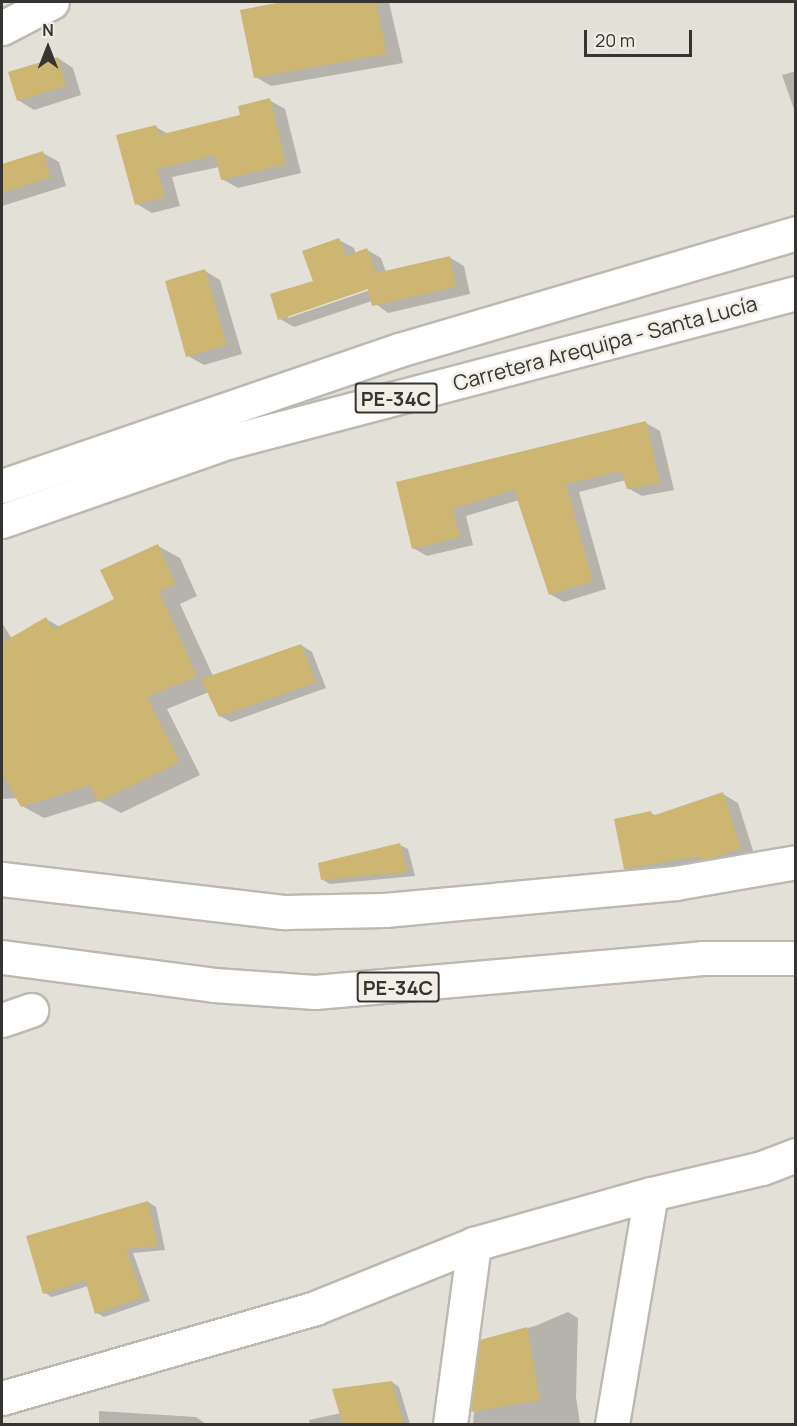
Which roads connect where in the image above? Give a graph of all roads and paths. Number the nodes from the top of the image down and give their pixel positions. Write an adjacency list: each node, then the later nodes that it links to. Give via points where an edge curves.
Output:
1 (52, 2): 2 (street)
2 (2, 28)
3 (795, 233): 5 (street, via 388,353)
4 (795, 293): 6 (street, Carretera Arequipa - Santa Lucía / PE-34C, via 228,442)
5 (2, 486)
6 (2, 521)
7 (795, 862): 8 (street, via 676,883 385,910 285,912)
8 (2, 879)
9 (2, 957): 10 (street, PE-34C, via 214,985 315,992 704,958)
10 (795, 958)
11 (795, 1155): 12 (street, via 762,1168)
12 (651, 1194): 13 (street); 16 (street)
13 (474, 1244): 14 (street, via 315,1308); 15 (street)
14 (2, 1398)
15 (450, 1425)
16 (612, 1425)

